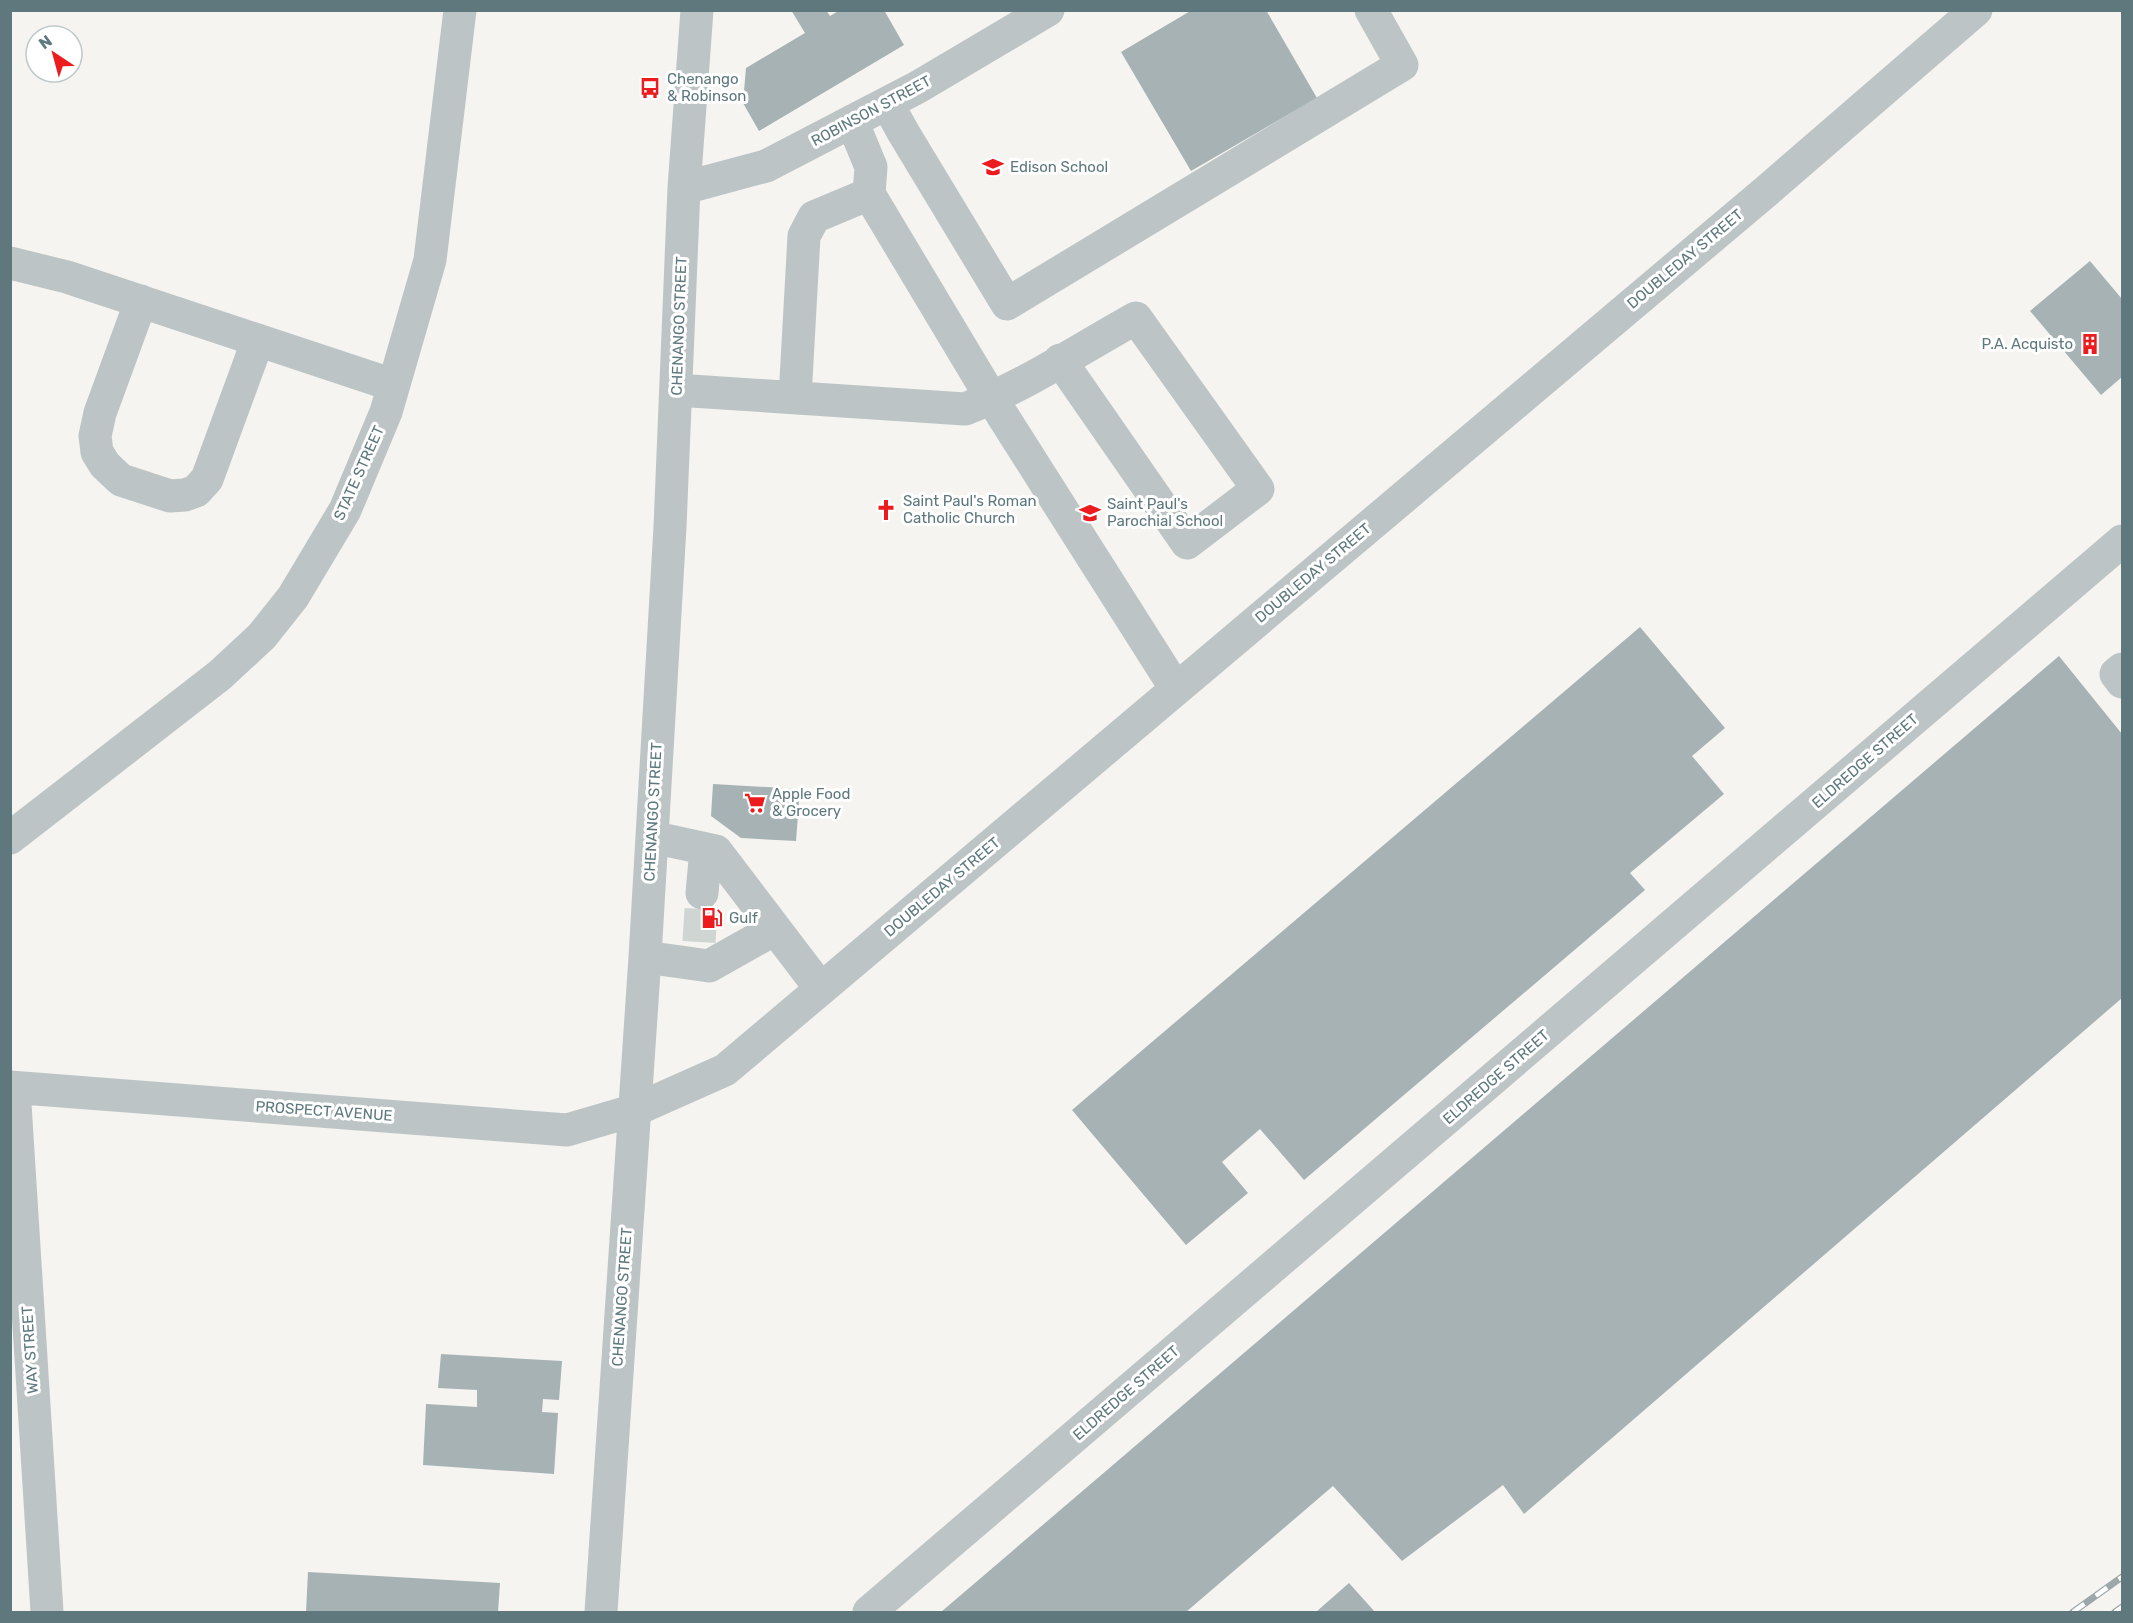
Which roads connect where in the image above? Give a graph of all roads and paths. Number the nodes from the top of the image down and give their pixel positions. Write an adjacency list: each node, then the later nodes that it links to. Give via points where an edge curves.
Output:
1 (460, 10): 14 (street, STATE STREET, via 430,260)
2 (697, 10): 8 (street, CHENANGO STREET)
3 (1048, 10): 6 (street, ROBINSON STREET)
4 (1371, 10): 6 (street, via 1402,65 1007,304)
5 (1976, 10): 21 (street, DOUBLEDAY STREET)
6 (887, 103): 7 (street, ROBINSON STREET)
7 (852, 121): 8 (street, ROBINSON STREET, via 766,166); 9 (street, via 872,167)
8 (684, 188): 15 (street, CHENANGO STREET)
9 (869, 194): 16 (street, via 814,217 804,236); 17 (street)
10 (10, 263): 11 (street)
11 (141, 301): 12 (street); 12 (street, via 94,436 97,452 121,480 170,496 196,491 207,479)
12 (258, 340): 14 (street)
13 (1060, 360): 13 (street, via 1136,318 1258,489 1187,543); 17 (street)
14 (393, 385): 23 (street, STATE STREET, via 386,412 345,510 293,597 262,636 219,675)
15 (676, 390): 16 (street); 22 (street, CHENANGO STREET)
16 (795, 398): 17 (street, via 965,410)
17 (992, 399): 21 (street)
18 (2122, 541): 33 (street, ELDREDGE STREET)
19 (2122, 669): 20 (street, via 2116,675)
20 (2122, 682)
21 (1176, 689): 28 (street, DOUBLEDAY STREET)
22 (652, 837): 24 (street); 27 (street, CHENANGO STREET)
23 (10, 838)
24 (706, 849): 25 (street); 26 (street, via 716,851)
25 (702, 893)
26 (775, 929): 27 (street, via 709,966 698,953); 28 (street)
27 (645, 957): 30 (street, CHENANGO STREET)
28 (821, 989): 30 (street, DOUBLEDAY STREET, via 725,1070)
29 (12, 1088): 30 (street, PROSPECT AVENUE, via 567,1130); 31 (street, WAY STREET)
30 (635, 1110): 32 (street, CHENANGO STREET)
31 (47, 1612)
32 (601, 1612)
33 (869, 1612)

